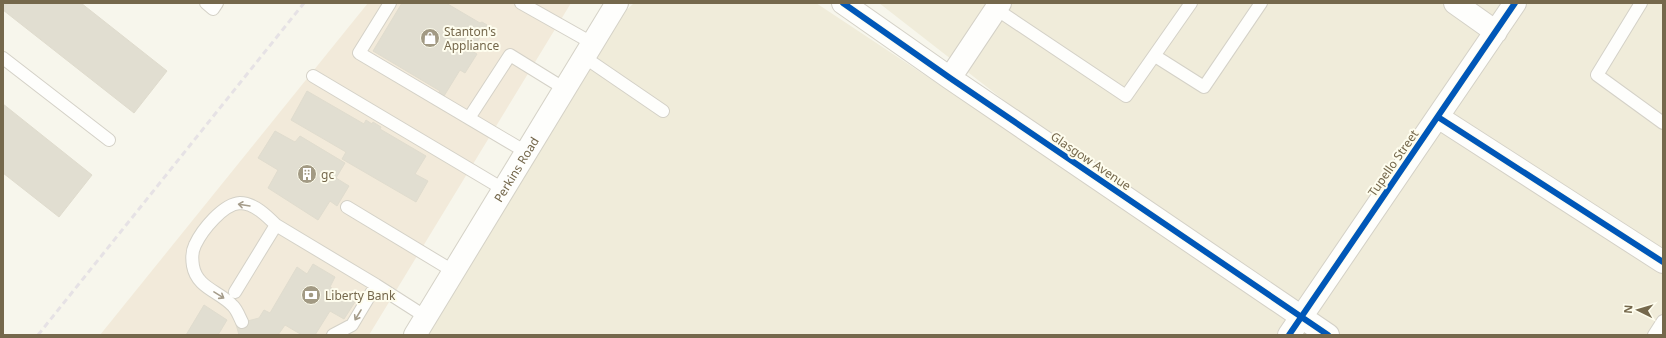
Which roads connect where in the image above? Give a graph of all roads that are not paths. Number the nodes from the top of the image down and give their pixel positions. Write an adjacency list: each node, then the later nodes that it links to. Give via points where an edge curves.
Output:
1 (206, 3): 2 (lane, via 213,9)
2 (217, 3)
3 (390, 3): 22 (lane, via 359,53)
4 (521, 3): 14 (lane)
5 (617, 3): 14 (street, Perkins Road)
6 (843, 3): 18 (street, Glasgow Avenue)
7 (1191, 3): 15 (lane)
8 (1261, 3): 15 (lane, via 1204,88)
9 (1455, 3): 13 (street)
10 (1515, 3): 13 (street, Tupello Street)
11 (1641, 3): 23 (lane, via 1597,75)
12 (998, 6): 15 (lane, via 1126,96); 18 (street)
13 (1496, 32): 21 (street, Tupello Street)
14 (588, 50): 19 (street, Perkins Road); 20 (lane)
15 (1155, 56)
16 (3, 58): 24 (lane)
17 (313, 76): 26 (lane)
18 (950, 78): 33 (street, Glasgow Avenue)
19 (565, 89): 22 (lane, via 510,55); 25 (street, Perkins Road)
20 (663, 111)
21 (1438, 117): 29 (street); 33 (street, Tupello Street)
22 (469, 118): 25 (lane)
23 (1663, 123)
24 (109, 140)
25 (526, 152): 26 (street, Perkins Road)
26 (503, 189): 30 (street, Perkins Road)
27 (346, 207): 30 (lane)
28 (276, 225): 31 (lane); 32 (lane); 35 (lane, one-way to 35, via 249,205 230,205 219,213 195,244 192,253 197,278 207,288 227,300)
29 (1661, 256)
30 (453, 271): 36 (street, Perkins Road)
31 (376, 285): 36 (lane); 37 (lane, one-way to 37, via 352,325)
32 (235, 292)
33 (1301, 317): 38 (street, Tupello Street); 39 (street, Glasgow Avenue)
34 (1663, 321): 40 (lane)
35 (242, 322)
36 (420, 330)
37 (333, 335)
38 (1289, 335)
39 (1328, 335)
40 (1654, 335)

